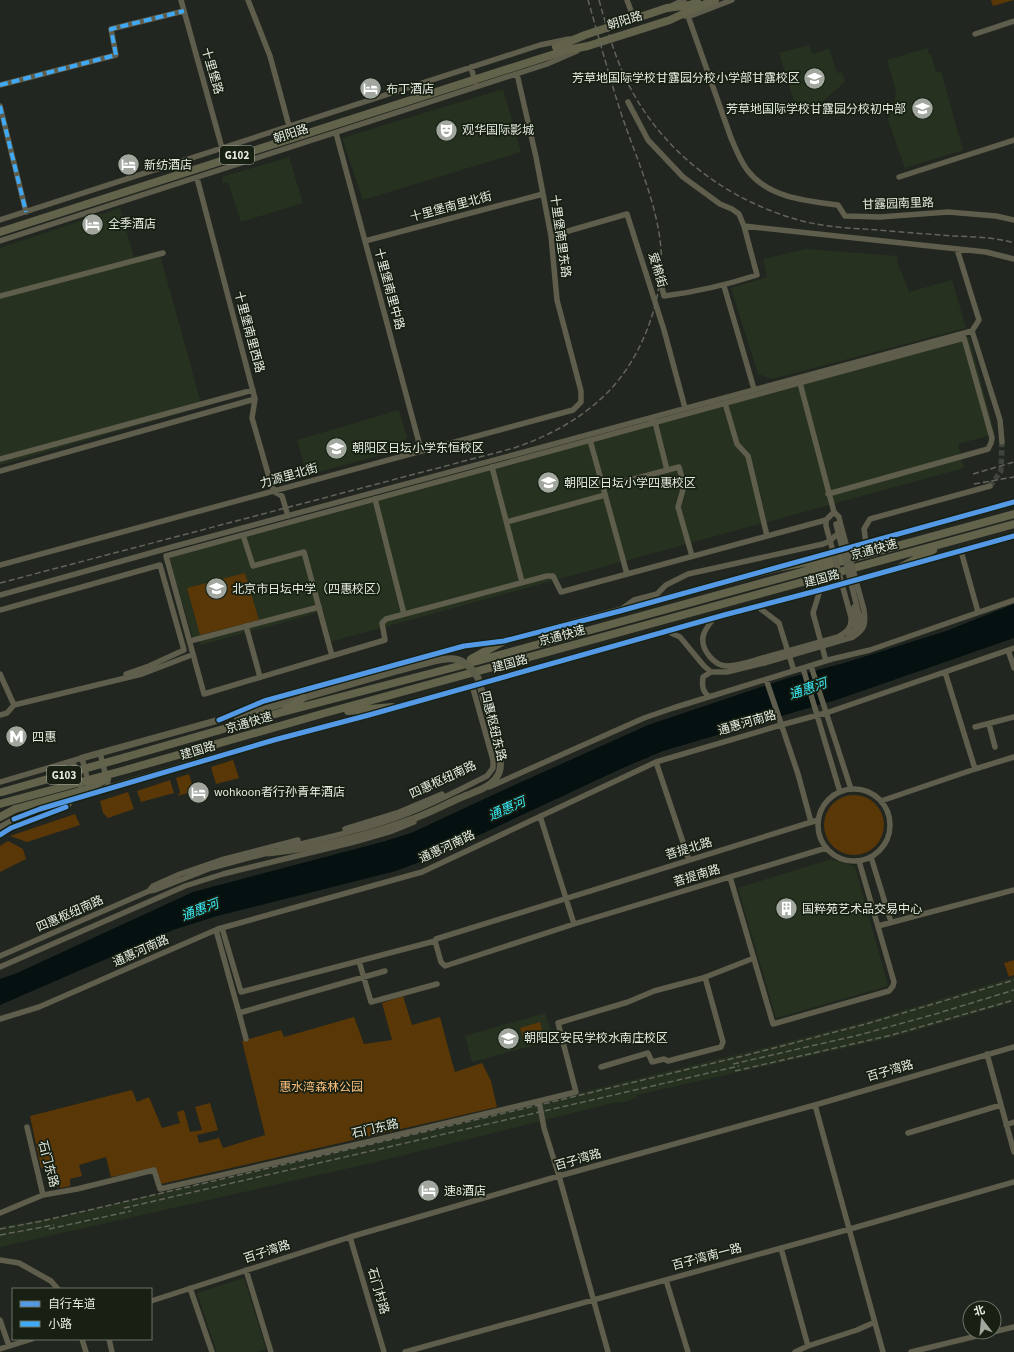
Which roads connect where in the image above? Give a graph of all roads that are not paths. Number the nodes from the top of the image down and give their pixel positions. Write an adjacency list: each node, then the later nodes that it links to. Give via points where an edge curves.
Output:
1 (187, 0): 8 (street)
2 (248, 0): 22 (street, via 270,56)
3 (627, 0): 12 (street)
4 (684, 0): 9 (street, 朝阳路)
5 (701, 0): 9 (highway, 朝阳路 / G102, via 690,5)
6 (715, 0): 13 (highway, 朝阳路 / G102)
7 (732, 0): 11 (street, 朝阳路)
8 (181, 2): 10 (street, 十里堡路)
9 (667, 8): 12 (highway, 朝阳路 / G102)
10 (184, 11): 19 (street, via 111,29 116,55); 25 (street, 十里堡路)
11 (688, 16): 13 (street, 朝阳路); 31 (street, 甘露园南里路, via 731,138 748,171 761,184 788,197 838,204 845,216 880,218 948,212)
12 (634, 19): 18 (highway, 朝阳路 / G102)
13 (670, 20): 16 (highway, 朝阳路 / G102)
14 (1014, 21): 15 (street)
15 (975, 34)
16 (588, 46): 17 (street, 朝阳路); 18 (highway, 朝阳路 / G102)
17 (517, 74): 18 (street, 朝阳路); 28 (street, 十里堡南里东路)
18 (474, 77): 22 (street, 朝阳路); 23 (street, 朝阳路); 33 (highway, 朝阳路 / G102); 34 (highway, 朝阳路 / G102)
19 (0, 85)
20 (628, 102): 32 (street, via 648,140 661,155 683,177 720,204 739,214)
21 (0, 106): 29 (street)
22 (289, 126): 25 (street, 朝阳路)
23 (336, 132): 27 (street, 朝阳路); 37 (street, 十里堡南里中路)
24 (1014, 140): 26 (street)
25 (222, 148): 29 (street, 朝阳路)
26 (899, 177)
27 (197, 178): 36 (street, 朝阳路); 47 (street, 十里堡南里西路)
28 (543, 194): 35 (street, 十里堡南里东路); 37 (street, 十里堡南里北街)
29 (26, 212): 30 (street, 朝阳路)
30 (0, 220)
31 (1014, 220)
32 (744, 226): 38 (street); 42 (street, via 757,276)
33 (0, 228)
34 (0, 232)
35 (552, 236): 49 (street, 十里堡南里东路, via 557,300 581,391); 51 (street, 爱棉街, via 627,214 664,330)
36 (0, 241)
37 (365, 241): 55 (street, 十里堡南里中路)
38 (957, 249): 40 (street, via 986,252); 44 (street, via 979,320)
39 (163, 253): 43 (street)
40 (1014, 259)
41 (661, 284): 42 (street, via 664,296)
42 (724, 286): 46 (street)
43 (0, 296)
44 (972, 331): 46 (street); 54 (street, via 1000,420)
45 (800, 383): 50 (street, bridge); 63 (street, bridge); 63 (street, bridge, via 964,338 992,438 988,448)
46 (754, 389): 51 (street)
47 (253, 390): 48 (street, 十里堡南里西路); 56 (street)
48 (255, 399): 59 (street); 62 (street, 十里堡南里西路, via 252,418)
49 (581, 402): 55 (street, 力源里北街, via 573,410)
50 (725, 403): 52 (street, bridge); 74 (street, bridge, via 737,444 748,456)
51 (685, 408): 69 (street)
52 (655, 422): 53 (street, bridge); 58 (street)
53 (590, 440): 57 (street, bridge); 60 (street, bridge)
54 (1002, 442)
55 (421, 450): 62 (street, 力源里北街)
56 (0, 459)
57 (492, 467): 65 (street, bridge); 70 (street)
58 (667, 470): 60 (street, bridge); 81 (street, bridge, via 679,467 684,486 678,506)
59 (0, 471)
60 (603, 486): 64 (street, bridge)
61 (990, 486): 78 (street, via 870,519 864,529)
62 (275, 492): 69 (street, 十里堡南里西路, via 282,496); 82 (street, 力源里北街)
63 (828, 494): 67 (street, bridge)
64 (605, 495): 70 (street); 85 (street, bridge)
65 (375, 499): 73 (street, bridge); 95 (street)
66 (1014, 502): 78 (main road, 建国路)
67 (834, 512): 71 (street, bridge); 71 (street, via 839,517)
68 (1014, 514): 79 (highway, 京通快速 / G103)
69 (288, 516): 88 (street)
70 (507, 522): 86 (street)
71 (832, 523): 74 (street, bridge); 75 (street); 99 (street, bridge, via 852,617); 105 (street, bridge, via 865,619 864,628 860,633 844,640)
72 (1014, 524): 77 (highway, 京通快速 / G103)
73 (243, 535): 91 (street, bridge, via 253,566 304,552); 100 (street, bridge, via 166,556)
74 (767, 536): 81 (street, bridge)
75 (835, 536): 93 (street, via 823,544 688,574 666,585 657,594 634,600); 99 (street, bridge, via 855,612 855,622)
76 (1014, 536): 80 (main road, 建国路)
77 (948, 542): 84 (highway); 125 (highway, 京通快速 / G103)
78 (866, 543): 83 (main road, 建国路)
79 (901, 544): 83 (highway); 107 (highway, 京通快速 / G103)
80 (961, 551): 84 (main road, 建国路); 94 (street)
81 (692, 556): 85 (street, bridge)
82 (0, 565)
83 (781, 567): 93 (main road, 建国路)
84 (901, 567): 87 (main road, 建国路)
85 (627, 574): 86 (street, bridge, via 561,592 553,576)
86 (522, 582): 95 (street, bridge)
87 (820, 590): 90 (main road, 建国路); 106 (street, via 813,613)
88 (0, 595)
89 (1014, 600): 94 (street)
90 (757, 606): 96 (main road, 建国路); 111 (street, via 779,623)
91 (319, 607): 97 (street); 104 (street, bridge)
92 (0, 610): 116 (street, via 160,565 184,650 126,674)
93 (620, 611): 101 (main road, 建国路)
94 (978, 612): 106 (street, via 870,650)
95 (404, 614): 104 (street, bridge, via 386,619 382,624 385,640)
96 (714, 618): 98 (main road, 建国路); 105 (street, via 703,637 704,648 710,657 724,666)
97 (246, 626): 100 (street); 115 (street, bridge)
98 (667, 631): 112 (street, via 680,637); 118 (main road, 建国路)
99 (848, 632): 105 (street, bridge)
100 (190, 641): 115 (street, bridge, via 204,694)
101 (504, 641): 107 (highway); 129 (main road, 建国路, via 464,646 264,701)
102 (1011, 649): 110 (street); 113 (street, 通惠河南路)
103 (190, 656): 116 (street)
104 (332, 656): 115 (street, bridge)
105 (763, 660): 112 (street, via 727,672)
106 (826, 661): 108 (street)
107 (459, 666): 124 (highway, 京通快速 / G103)
108 (811, 666): 109 (street); 123 (street)
109 (803, 668): 111 (street); 127 (street)
110 (1014, 668)
111 (794, 670): 117 (street)
112 (711, 672): 119 (street, via 703,677 702,685 704,693)
113 (945, 672): 123 (street, 通惠河南路); 140 (street)
114 (0, 674): 121 (street)
115 (260, 677)
116 (126, 678): 121 (street)
117 (766, 680): 119 (street); 130 (street)
118 (472, 685): 122 (main road, 建国路); 141 (street, 四惠枢纽东路, via 494,760)
119 (709, 697): 176 (street, via 644,718 392,831 223,874 186,886)
120 (303, 698): 124 (highway); 129 (main road); 159 (main road, bridge, via 444,658 453,658 472,668 478,678 501,768 492,783 425,814 386,828 314,846)
121 (14, 705): 126 (street, via 7,714)
122 (392, 707): 125 (highway); 143 (main road, 建国路)
123 (826, 713): 127 (street, 通惠河南路); 144 (street)
124 (279, 714): 145 (highway, 京通快速 / G103, bridge)
125 (325, 714): 139 (highway, 京通快速 / G103)
126 (0, 715)
127 (818, 715): 130 (street, 通惠河南路); 146 (street)
128 (1014, 717): 131 (street)
129 (219, 720): 134 (main road, 建国路)
130 (781, 724): 138 (street, 通惠河南路); 155 (street)
131 (989, 724): 132 (street); 133 (street)
132 (975, 727)
133 (995, 747)
134 (100, 753): 136 (main road, 建国路); 143 (street)
135 (1014, 757): 140 (street)
136 (82, 758): 137 (street); 147 (street)
137 (73, 761): 142 (street); 148 (street)
138 (656, 762): 153 (street, 通惠河南路); 161 (street)
139 (129, 769): 151 (highway, 京通快速 / G103, bridge); 152 (highway, bridge, via 84,790)
140 (975, 769): 150 (street)
141 (492, 771): 159 (street, 四惠枢纽南路, via 487,776 431,804 402,816); 164 (street, 四惠枢纽南路, via 397,813 221,860 166,880)
142 (0, 782)
143 (109, 788): 147 (main road, 建国路)
144 (851, 789): 146 (street); 150 (street, via 872,794)
145 (0, 792)
146 (840, 792): 154 (street, via 826,802)
147 (91, 793): 148 (street, 建国路)
148 (82, 796): 149 (street, 建国路)
149 (72, 799): 156 (street, 建国路, via 14,819); 157 (street, via 66,807)
150 (881, 801): 160 (street, via 887,809 890,829 884,846)
151 (0, 804)
152 (0, 815)
153 (540, 816): 166 (street); 170 (street, 通惠河南路, via 422,872)
154 (818, 820): 155 (street, 菩提北路); 158 (street, via 820,839)
155 (811, 822): 161 (street, 菩提北路)
156 (0, 827)
157 (0, 834)
158 (826, 848): 162 (street, via 835,856); 163 (street, 菩提南路)
159 (268, 853): 164 (street, 四惠枢纽南路, via 211,868 155,890)
160 (871, 857): 162 (street); 167 (street)
161 (689, 860): 166 (street, 菩提北路)
162 (858, 861): 169 (street)
163 (730, 877): 168 (street, 菩提南路); 174 (street)
164 (149, 890): 173 (street, 四惠枢纽南路)
165 (1014, 890): 167 (street)
166 (566, 899): 168 (street); 172 (street, 菩提北路)
167 (891, 922): 169 (street)
168 (574, 924): 172 (street, 菩提南路, via 445,966 441,962)
169 (878, 926): 174 (street, via 894,982 889,991 773,1024)
170 (222, 928): 171 (street, 通惠河南路); 175 (street, 菩提北路, via 241,992)
171 (216, 930): 181 (street); 182 (street, 通惠河南路, via 39,1007)
172 (435, 941): 175 (street, 菩提北路)
173 (0, 956)
174 (754, 958): 179 (street)
175 (359, 961): 178 (street)
176 (0, 968)
177 (385, 971): 178 (street)
178 (363, 977): 180 (street, via 371,1002); 181 (street)
179 (705, 977): 186 (street, via 723,1042 721,1047 668,1061 664,1059 652,1062 648,1053); 187 (street, via 558,1023 576,1092)
180 (437, 984)
181 (239, 1013): 183 (street)
182 (0, 1019)
183 (246, 1039)
184 (1014, 1047): 185 (street, 百子湾路)
185 (987, 1054): 188 (street); 189 (street, 百子湾路)
186 (601, 1066)
187 (538, 1101): 195 (street); 197 (street, 石门东路, via 160,1189 154,1170)
188 (1001, 1104): 191 (street); 193 (street)
189 (815, 1105): 195 (street, 百子湾路); 199 (street)
190 (1014, 1122): 191 (street)
191 (1006, 1125): 194 (street)
192 (27, 1127): 197 (street, 石门东路)
193 (908, 1133)
194 (1014, 1152)
195 (559, 1176): 200 (street, 百子湾路); 207 (street)
196 (1014, 1182): 199 (street, 百子湾南一路)
197 (43, 1195): 198 (street)
198 (0, 1213)
199 (850, 1229): 201 (street, 百子湾南一路); 210 (street)
200 (350, 1237): 203 (street, 百子湾路); 222 (street, 石门村路)
201 (780, 1248): 204 (street, 百子湾南一路); 216 (street)
202 (0, 1260): 205 (street, via 18,1263 51,1281)
203 (246, 1270): 206 (street, 百子湾路); 221 (street)
204 (666, 1280): 207 (street, 百子湾南一路); 225 (street)
205 (57, 1288)
206 (190, 1288): 208 (street, 百子湾路); 220 (street)
207 (594, 1300): 223 (street, 百子湾南一路); 224 (street)
208 (152, 1301)
209 (0, 1320): 215 (street)
210 (875, 1322): 216 (street); 227 (street)
211 (1014, 1327): 228 (street)
212 (29, 1340): 215 (street)
213 (82, 1340): 218 (street)
214 (109, 1340): 219 (street)
215 (9, 1346): 217 (street)
216 (808, 1346): 226 (street)
217 (0, 1349)
218 (86, 1352)
219 (112, 1352)
220 (212, 1352)
221 (271, 1352)
222 (384, 1352)
223 (405, 1352)
224 (608, 1352)
225 (688, 1352)
226 (795, 1352)
227 (883, 1352)
228 (911, 1352)

